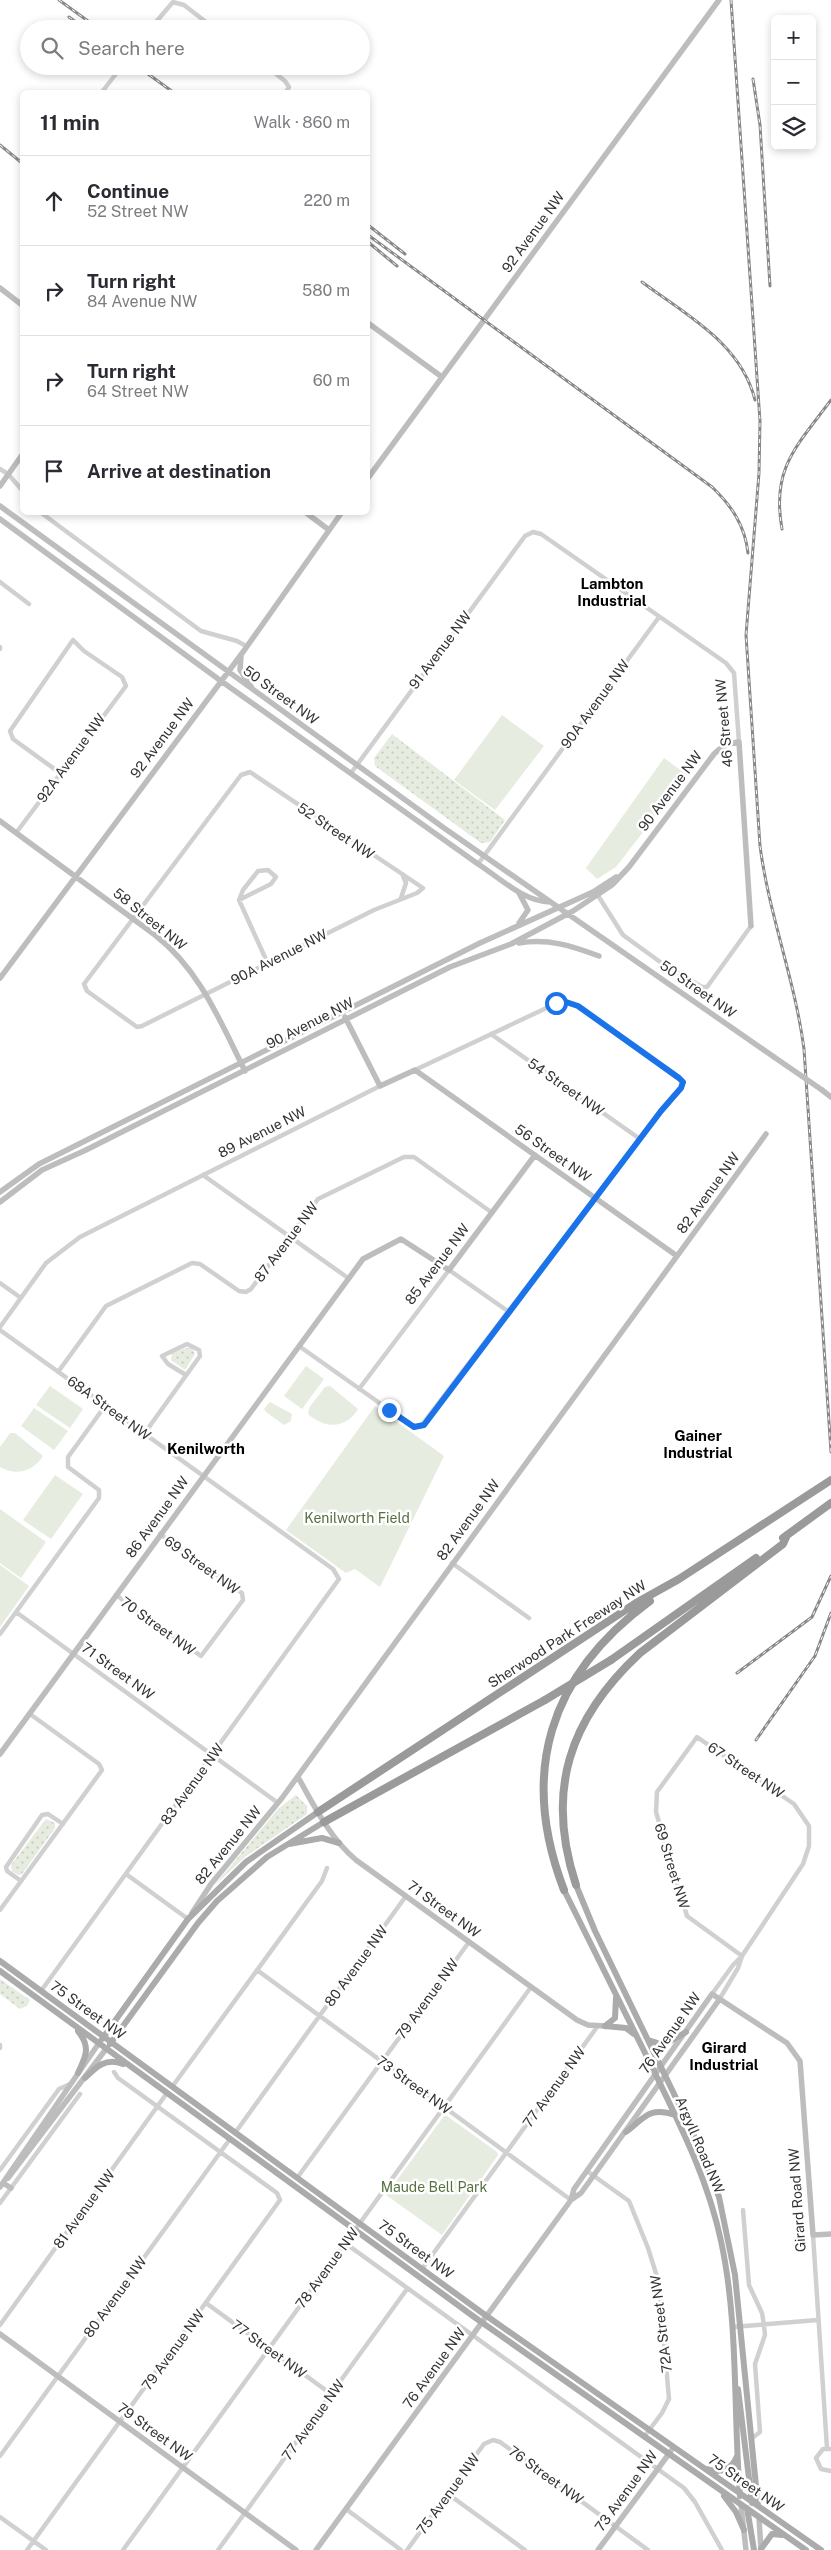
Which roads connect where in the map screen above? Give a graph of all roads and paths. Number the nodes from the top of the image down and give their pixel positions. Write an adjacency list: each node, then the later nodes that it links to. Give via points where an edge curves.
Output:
1 (719, 0): 11 (street, 92 Avenue NW)
2 (158, 20): 3 (street, via 173,2 184,5)
3 (203, 20)
4 (115, 75): 6 (street)
5 (277, 75): 7 (street, via 289,87)
6 (104, 90)
7 (287, 90)
8 (0, 288): 9 (street)
9 (20, 303)
10 (370, 324): 11 (street)
11 (442, 377): 15 (street, 92 Avenue NW)
12 (20, 458): 14 (street)
13 (0, 470): 14 (street)
14 (8, 474): 16 (street); 17 (street)
15 (370, 475)
16 (0, 486)
17 (20, 488)
18 (0, 506): 29 (street, 50 Street NW)
19 (44, 515): 28 (street, 50 Street NW, via 201,631 237,641)
20 (309, 515): 23 (street)
21 (340, 515): 23 (street, 92 Avenue NW)
22 (0, 519): 30 (street, 50 Street NW)
23 (329, 530): 28 (street, 92 Avenue NW)
24 (533, 532): 27 (street, 46 Street NW, via 548,538); 33 (street, 91 Avenue NW, via 522,541)
25 (0, 582): 26 (street)
26 (29, 604)
27 (659, 618): 32 (street, 46 Street NW, via 726,663 734,673); 38 (street, 90A Avenue NW)
28 (244, 649): 29 (street, 92 Avenue NW); 31 (street, via 240,670)
29 (227, 672): 30 (street, 92 Avenue NW); 31 (street, 50 Street NW)
30 (221, 681): 35 (street, 50 Street NW); 40 (street, 92 Avenue NW)
31 (256, 693): 33 (street, 50 Street NW)
32 (739, 742): 44 (street, 90 Avenue NW, via 722,745 630,867); 52 (street, 46 Street NW)
33 (357, 765): 35 (street, 91 Avenue NW); 38 (street, 50 Street NW)
34 (60, 773): 34 (street, 92A Avenue NW, via 127,683 73,640 10,728 13,738); 37 (street, 92A Avenue NW)
35 (351, 773): 39 (street, 50 Street NW)
36 (0, 821): 37 (street, 58 Street NW)
37 (16, 833): 40 (street, 58 Street NW)
38 (484, 855): 39 (street, 90A Avenue NW); 47 (street, 50 Street NW)
39 (478, 864): 43 (street, 50 Street NW)
40 (75, 876): 50 (street, 58 Street NW); 56 (street, 92 Avenue NW)
41 (403, 876): 42 (street, 52 Street NW); 45 (street, via 406,884); 50 (street, 52 Street NW, via 250,772 241,775)
42 (422, 888): 45 (street, 90A Avenue NW)
43 (516, 890): 47 (street, 50 Street NW, via 537,901); 51 (street, via 528,910)
44 (596, 893): 48 (street, 90 Avenue NW); 49 (street, 90 Avenue NW); 52 (street, via 623,935 702,987 706,987)
45 (401, 898): 55 (street, 90A Avenue NW)
46 (238, 900): 46 (street, via 270,884 276,877 268,870 258,871); 55 (street)
47 (550, 902): 48 (street, 50 Street NW)
48 (557, 907): 49 (street, 50 Street NW); 51 (street, 90 Avenue NW)
49 (568, 914): 53 (street, 90 Avenue NW); 64 (street, 50 Street NW, bridge)
50 (133, 919): 57 (street, 58 Street NW, via 177,954); 57 (street, 90A Avenue NW, via 84,984 87,991 136,1027)
51 (518, 924): 58 (street, 90 Avenue NW)
52 (751, 926)
53 (512, 944): 54 (street, via 554,942); 58 (street, 90 Avenue NW, via 450,967)
54 (599, 956)
55 (268, 964): 57 (street, 90A Avenue NW)
56 (0, 978)
57 (206, 993): 60 (street, 58 Street NW)
58 (344, 1016): 60 (street, 90 Avenue NW); 62 (street, 90 Avenue NW); 63 (street)
59 (491, 1034): 61 (street, 89 Avenue NW); 66 (street, 54 Street NW); 66 (street, 89 Avenue NW, via 556,1003 578,1006 683,1082)
60 (240, 1063): 62 (street, 58 Street NW); 69 (street, 90 Avenue NW, via 39,1164)
61 (415, 1070): 63 (street, 89 Avenue NW); 67 (street, 56 Street NW)
62 (244, 1071): 71 (street, 90 Avenue NW, via 42,1170)
63 (380, 1086): 68 (street, 89 Avenue NW)
64 (831, 1097)
65 (766, 1134): 74 (street, 82 Avenue NW)
66 (640, 1139): 70 (street)
67 (535, 1155): 70 (street, 56 Street NW); 72 (street, 85 Avenue NW)
68 (203, 1175): 73 (street); 78 (street, 89 Avenue NW, via 80,1237 46,1263)
69 (0, 1192)
70 (596, 1198): 74 (street, 56 Street NW); 79 (street)
71 (0, 1202)
72 (491, 1212): 73 (street, 87 Avenue NW, via 409,1156 318,1199); 75 (street, 85 Avenue NW)
73 (289, 1236): 76 (street); 82 (street, 87 Avenue NW, via 246,1292 239,1291 196,1262 106,1306)
74 (677, 1256): 92 (street, 82 Avenue NW)
75 (448, 1270): 76 (street, 86 Avenue NW, via 401,1239 370,1253); 79 (street); 84 (street, 85 Avenue NW)
76 (348, 1278): 81 (street, 86 Avenue NW)
77 (0, 1283): 78 (street)
78 (20, 1298): 80 (street, 89 Avenue NW)
79 (509, 1312): 84 (street, via 419,1427 412,1426)
80 (0, 1328): 82 (street, 68A Street NW)
81 (299, 1346): 84 (street); 87 (street, 86 Avenue NW)
82 (58, 1372): 85 (street, 68A Street NW)
83 (186, 1375): 83 (street, via 201,1353 188,1344 162,1356 168,1364); 86 (street)
84 (359, 1389)
85 (105, 1406): 86 (street, 68A Street NW); 96 (street, via 66,1463 100,1494)
86 (144, 1434): 87 (street, 68A Street NW)
87 (202, 1475): 90 (street, 86 Avenue NW); 93 (street, 68A Street NW)
88 (831, 1480): 94 (highway, Sherwood Park Freeway NW)
89 (831, 1503): 91 (highway)
90 (160, 1534): 95 (street, 86 Avenue NW); 100 (street, 69 Street NW, via 244,1597)
91 (787, 1535): 109 (highway, bridge, via 650,1634 546,1700); 116 (highway, via 783,1544 640,1653 593,1706 571,1752 563,1800 565,1838)
92 (452, 1562): 97 (street); 104 (street, 82 Avenue NW)
93 (339, 1576): 103 (street, 83 Avenue NW, via 337,1584)
94 (679, 1579): 108 (highway, Sherwood Park Freeway NW, via 636,1603); 117 (highway, via 606,1638 577,1673 562,1701 546,1755 543,1807 549,1846)
95 (116, 1595): 99 (street, 86 Avenue NW); 100 (street, 70 Street NW)
96 (16, 1612): 98 (street); 99 (street, 71 Street NW)
97 (529, 1618)
98 (0, 1634)
99 (73, 1654): 101 (street, 86 Avenue NW); 103 (street, 71 Street NW)
100 (200, 1656)
101 (30, 1714): 102 (street, 86 Avenue NW); 110 (street, via 102,1767)
102 (0, 1754)
103 (213, 1756): 105 (street, 71 Street NW); 114 (street, 83 Avenue NW)
104 (298, 1777): 105 (street, 82 Avenue NW); 108 (street, 71 Street NW)
105 (278, 1803): 120 (street, 82 Avenue NW, via 211,1884)
106 (794, 1804): 107 (street, 67 Street NW, via 697,1737 657,1792); 122 (street, 76 Avenue NW, via 809,1826 809,1846 803,1864)
107 (655, 1807): 122 (street, 69 Street NW, via 687,1916)
108 (318, 1812): 109 (street, 71 Street NW); 120 (main road, 82 Avenue NW, via 246,1862)
109 (324, 1822): 111 (street, 71 Street NW); 112 (main road, 82 Avenue NW)
110 (63, 1824): 115 (street); 115 (street, via 48,1814 42,1815 6,1867)
111 (338, 1843): 112 (main road, via 322,1838); 118 (street, 71 Street NW)
112 (283, 1846): 139 (main road, 82 Avenue NW, via 239,1879 208,1911)
113 (327, 1868): 124 (street, via 322,1881)
114 (126, 1874): 120 (street); 127 (street, 83 Avenue NW)
115 (21, 1881): 119 (street)
116 (576, 1885): 138 (main road, Argyll Road NW)
117 (564, 1890): 129 (main road, Argyll Road NW)
118 (406, 1896): 121 (street, 71 Street NW); 131 (street, 80 Avenue NW)
119 (0, 1910)
120 (188, 1919): 137 (main road, 82 Avenue NW)
121 (469, 1942): 126 (street, 71 Street NW); 142 (street, 79 Avenue NW)
122 (742, 1956): 128 (street, 76 Avenue NW); 130 (street, 76 Avenue NW)
123 (0, 1961): 127 (main road, 75 Street NW)
124 (257, 1970): 131 (street, 73 Street NW); 152 (street)
125 (0, 1971): 132 (main road, 75 Street NW)
126 (531, 1987): 133 (street, 71 Street NW, via 579,2022); 156 (street, 78 Avenue NW)
127 (41, 1991): 137 (main road, 75 Street NW)
128 (712, 1994): 130 (street, Girard Road NW); 135 (street, 76 Avenue NW)
129 (616, 1996): 134 (main road, via 616,2015); 136 (main road, Argyll Road NW)
130 (719, 2000): 148 (street, 76 Avenue NW); 175 (street, Girard Road NW, via 787,2043 800,2061)
131 (319, 2016): 142 (street, 73 Street NW); 158 (street, 80 Avenue NW)
132 (72, 2024): 140 (main road, 75 Street NW); 146 (main road, via 87,2046 86,2058)
133 (597, 2026): 134 (street, 71 Street NW); 162 (street, 77 Avenue NW)
134 (605, 2026): 136 (main road, via 626,2028)
135 (686, 2032): 138 (main road, via 664,2045); 143 (street, 76 Avenue NW)
136 (636, 2035): 147 (main road, Argyll Road NW)
137 (104, 2036): 139 (main road, 75 Street NW); 140 (main road, 82 Avenue NW)
138 (648, 2040): 143 (main road, Argyll Road NW)
139 (111, 2042): 141 (main road, 82 Avenue NW); 152 (main road, 75 Street NW)
140 (99, 2043): 141 (main road, 75 Street NW); 146 (street, 82 Avenue NW)
141 (106, 2049): 144 (main road, 75 Street NW); 149 (street, 82 Avenue NW)
142 (381, 2061): 156 (street, 73 Street NW); 166 (street, 79 Avenue NW)
143 (662, 2068): 147 (street, 76 Avenue NW); 148 (main road, Argyll Road NW)
144 (136, 2070): 149 (main road, via 119,2062 106,2062); 154 (main road, 75 Street NW)
145 (114, 2072): 155 (street)
146 (78, 2073): 150 (street, 82 Avenue NW)
147 (656, 2076): 151 (main road, Argyll Road NW); 164 (street, 76 Avenue NW)
148 (666, 2077): 151 (street, 76 Avenue NW); 186 (main road, Argyll Road NW, via 705,2158 719,2197 733,2258)
149 (85, 2078): 167 (street, 82 Avenue NW)
150 (70, 2084): 163 (street, 82 Avenue NW, via 59,2089); 167 (street, 82 Avenue NW)
151 (660, 2085): 157 (main road, Argyll Road NW); 159 (street, 76 Avenue NW)
152 (172, 2087): 158 (main road, 75 Street NW)
153 (80, 2094): 168 (street)
154 (167, 2094): 155 (street, 81 Avenue NW); 160 (main road, 75 Street NW)
155 (158, 2106): 161 (street); 184 (street, 81 Avenue NW)
156 (444, 2107): 162 (street, 73 Street NW); 172 (street, 78 Avenue NW)
157 (675, 2115): 159 (main road, via 660,2111 650,2113); 185 (main road, Argyll Road NW, via 700,2172 717,2225 725,2261)
158 (235, 2132): 166 (main road, 75 Street NW)
159 (626, 2132): 165 (street, 76 Avenue NW)
160 (230, 2139): 161 (street, 80 Avenue NW); 173 (main road, 75 Street NW)
161 (221, 2152): 179 (street, 79 Avenue NW, via 280,2197 280,2202); 190 (street, 80 Avenue NW)
162 (506, 2152): 169 (street, 73 Street NW); 177 (street, 77 Avenue NW)
163 (0, 2170)
164 (588, 2170): 165 (street, 72A Street NW); 169 (street, 76 Avenue NW, via 574,2189)
165 (594, 2175): 169 (street, 76 Avenue NW, via 581,2193); 194 (street, 72A Street NW, via 626,2198 632,2207 659,2283 669,2399)
166 (297, 2178): 172 (main road, 75 Street NW)
167 (2, 2185): 168 (street)
168 (11, 2188): 170 (street)
169 (571, 2200): 180 (street, 76 Avenue NW)
170 (0, 2203)
171 (744, 2210): 183 (street, Argyll Road NW, via 749,2285)
172 (359, 2223): 173 (street, 78 Avenue NW); 177 (main road, 75 Street NW)
173 (355, 2230): 176 (street, 78 Avenue NW); 182 (main road, 75 Street NW)
174 (831, 2234): 175 (street)
175 (813, 2235): 181 (street, Girard Road NW)
176 (345, 2244): 178 (street); 189 (street, 78 Avenue NW)
177 (422, 2269): 180 (main road, 75 Street NW)
178 (407, 2289): 188 (street); 192 (street, 77 Avenue NW)
179 (206, 2304): 189 (street, 77 Street NW); 193 (street, 79 Avenue NW)
180 (488, 2316): 182 (street, 76 Avenue NW); 194 (main road, 75 Street NW)
181 (818, 2320): 183 (street); 199 (street, Girard Road NW)
182 (483, 2323): 188 (street, 76 Avenue NW); 195 (main road, 75 Street NW)
183 (764, 2324): 186 (street); 196 (street, Argyll Road NW, via 765,2335 755,2364 760,2432)
184 (0, 2325)
185 (732, 2327): 186 (street); 191 (main road, Argyll Road NW)
186 (740, 2327): 196 (main road, Argyll Road NW)
187 (0, 2334): 190 (street, 79 Street NW)
188 (473, 2337): 205 (street); 213 (street, 76 Avenue NW)
189 (269, 2348): 192 (street, 77 Street NW); 204 (street, 78 Avenue NW)
190 (58, 2376): 193 (street, 79 Street NW); 202 (street, 80 Avenue NW)
191 (736, 2377): 201 (main road, Argyll Road NW); 210 (main road)
192 (331, 2394): 215 (street, 77 Avenue NW)
193 (120, 2422): 204 (street, 79 Street NW); 221 (street, 79 Avenue NW)
194 (650, 2430): 195 (street, 72A Street NW); 198 (main road, 75 Street NW)
195 (644, 2437): 200 (main road, 75 Street NW)
196 (751, 2439): 212 (main road, Argyll Road NW)
197 (490, 2440): 208 (street, 75 Avenue NW); 218 (street, 76 Street NW, via 500,2442)
198 (674, 2447): 200 (street, 73 Avenue NW); 203 (main road, 75 Street NW)
199 (829, 2449): 206 (street, Girard Road NW, via 820,2452 816,2462 821,2469)
200 (669, 2454): 205 (street, 73 Avenue NW); 207 (main road, 75 Street NW)
201 (738, 2454): 203 (main road, via 733,2464 718,2472); 209 (main road, Argyll Road NW)
202 (0, 2456)
203 (701, 2467): 209 (main road, 75 Street NW)
204 (182, 2468): 215 (street, 79 Street NW); 224 (street, 78 Avenue NW)
205 (658, 2469): 218 (street, 73 Avenue NW); 233 (street, via 691,2496)
206 (831, 2471)
207 (718, 2490): 211 (main road, 75 Street NW); 219 (main road, via 736,2512)
208 (448, 2494): 229 (street, 75 Avenue NW); 230 (street)
209 (740, 2494): 210 (main road, 75 Street NW); 211 (main road, Argyll Road NW); 214 (main road)
210 (751, 2501): 212 (main road, 75 Street NW); 217 (main road)
211 (741, 2505): 214 (main road, 75 Street NW); 219 (street, Argyll Road NW)
212 (758, 2506): 217 (main road, Argyll Road NW); 238 (main road, 75 Street NW)
213 (346, 2509): 227 (street, 76 Avenue NW); 228 (street)
214 (747, 2509): 217 (main road, 75 Street NW); 235 (main road)
215 (245, 2513): 225 (street, 77 Avenue NW); 226 (street, 79 Street NW)
216 (0, 2517): 221 (street)
217 (759, 2518): 220 (main road, 75 Street NW); 236 (street, Argyll Road NW)
218 (616, 2526): 231 (street, 73 Avenue NW); 232 (street, 76 Street NW)
219 (744, 2530): 234 (street, Argyll Road NW)
220 (785, 2536): 236 (main road, via 772,2534); 237 (main road, 75 Street NW)
221 (34, 2541): 222 (street, 79 Avenue NW); 223 (street)
222 (27, 2550)
223 (46, 2550)
224 (123, 2550)
225 (218, 2550)
226 (296, 2550)
227 (316, 2550)
228 (401, 2550)
229 (407, 2550)
230 (525, 2550)
231 (598, 2550)
232 (648, 2550)
233 (722, 2550)
234 (746, 2550)
235 (754, 2550)
236 (761, 2550)
237 (806, 2550)
238 (821, 2550)

